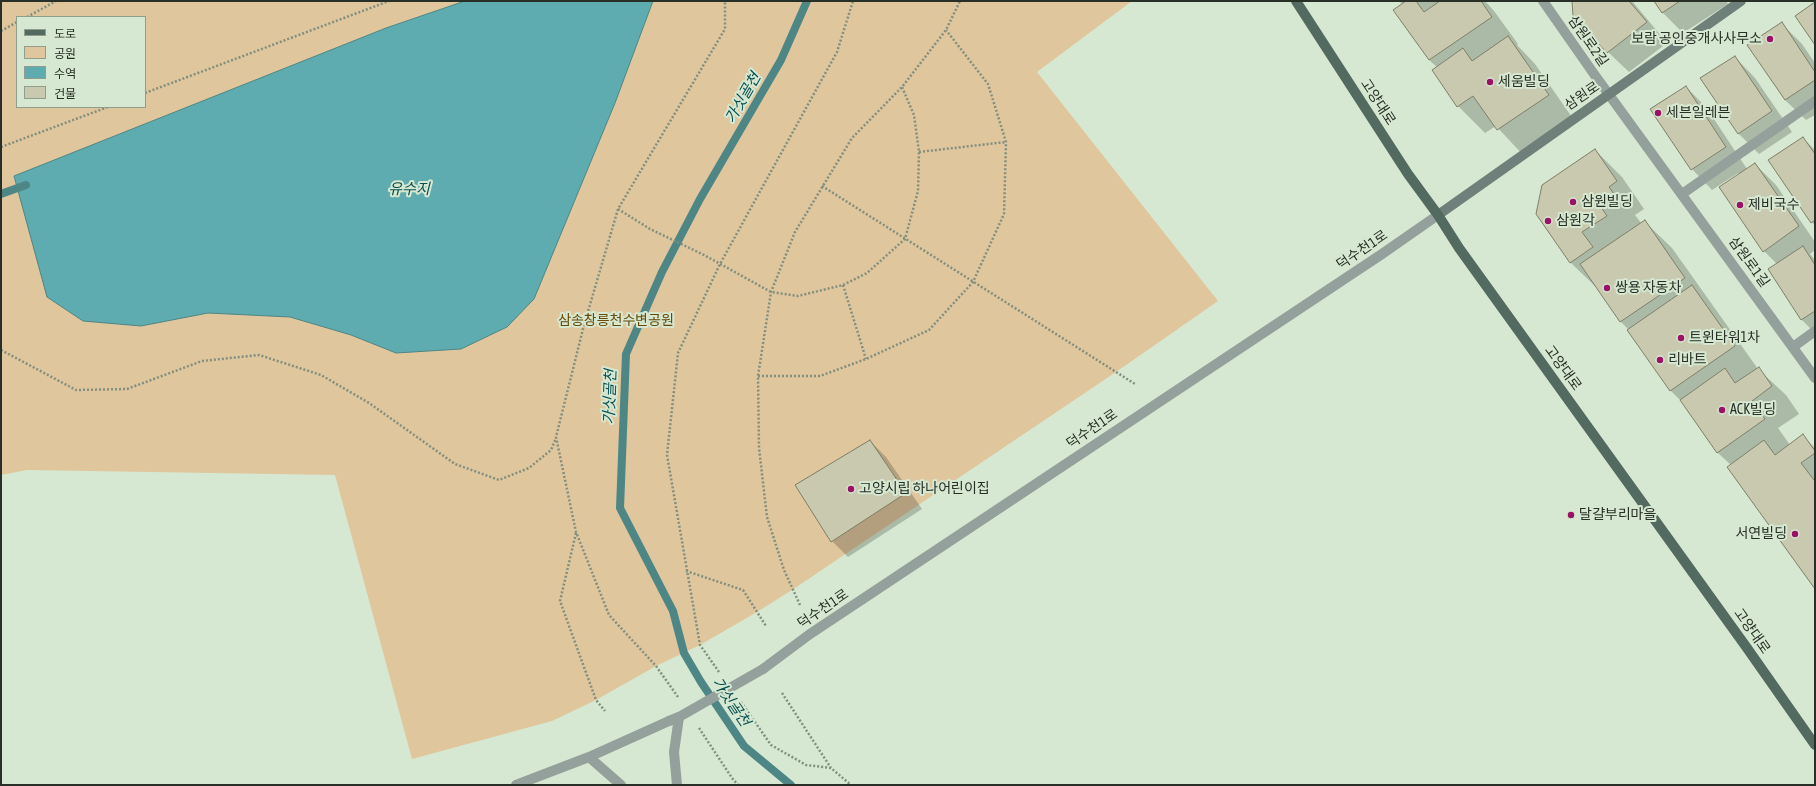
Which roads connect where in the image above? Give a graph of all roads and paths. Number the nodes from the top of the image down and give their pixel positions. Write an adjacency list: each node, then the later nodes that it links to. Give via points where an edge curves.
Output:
1 (56, 1): 9 (path)
2 (389, 1): 14 (path)
3 (725, 1): 23 (path, via 724,29)
4 (853, 1): 26 (path, via 838,52)
5 (960, 1): 11 (path)
6 (1296, 1): 24 (main road, 고양대로, via 1408,174)
7 (1544, 1): 15 (street, 삼원로2길)
8 (1741, 1): 15 (main road, 삼원로)
9 (29, 16)
10 (16, 23): 12 (path)
11 (946, 30): 13 (path); 18 (path, via 988,84)
12 (1, 31)
13 (902, 87): 20 (path, via 914,115); 21 (path, via 852,138)
14 (146, 93)
15 (1609, 95): 22 (street, 삼원로1길); 24 (main road, 삼원로)
16 (1815, 101): 22 (street)
17 (105, 108): 19 (path)
18 (1006, 142): 20 (path); 27 (path, via 1004,214)
19 (1, 147)
20 (918, 152): 25 (path, via 918,191)
21 (822, 186): 25 (path); 29 (path, via 795,232)
22 (1682, 194): 31 (street, 삼원로1길)
23 (618, 209): 26 (path, via 650,229); 37 (path, via 584,325)
24 (1438, 215): 47 (street, 덕수천1로, bridge, via 810,634 763,668); 49 (main road, 고양대로)
25 (905, 239): 27 (path); 28 (path, via 866,273)
26 (720, 264): 29 (path); 39 (path, via 678,353 666,455)
27 (973, 282): 33 (path, via 929,330); 36 (path)
28 (843, 285): 29 (path, via 798,296); 33 (path)
29 (771, 292): 34 (path)
30 (1815, 331): 31 (street)
31 (1793, 347): 35 (street, 삼원로1길)
32 (1, 350): 37 (path, via 76,390 127,389 202,361 259,355 320,374 370,402 455,464 499,480 529,468 552,450)
33 (866, 359): 34 (path, via 820,376)
34 (758, 376): 40 (path, via 759,448 767,517 784,570)
35 (1815, 378)
36 (1135, 384)
37 (556, 437): 38 (path)
38 (576, 532): 45 (path, via 609,615 656,666); 46 (path, via 560,602 596,700)
39 (686, 571): 41 (path, via 744,590); 42 (path, via 700,645)
40 (800, 605)
41 (766, 626)
42 (722, 676)
43 (782, 693): 51 (path)
44 (740, 701): 51 (path, via 771,745 806,765)
45 (681, 702)
46 (605, 711)
47 (679, 717): 50 (street, 덕수천1로, bridge); 54 (street, via 674,752)
48 (698, 727): 55 (path)
49 (1815, 745)
50 (589, 756): 52 (street); 53 (street)
51 (831, 768): 56 (path)
52 (516, 785)
53 (621, 785)
54 (677, 785)
55 (738, 785)
56 (851, 785)

